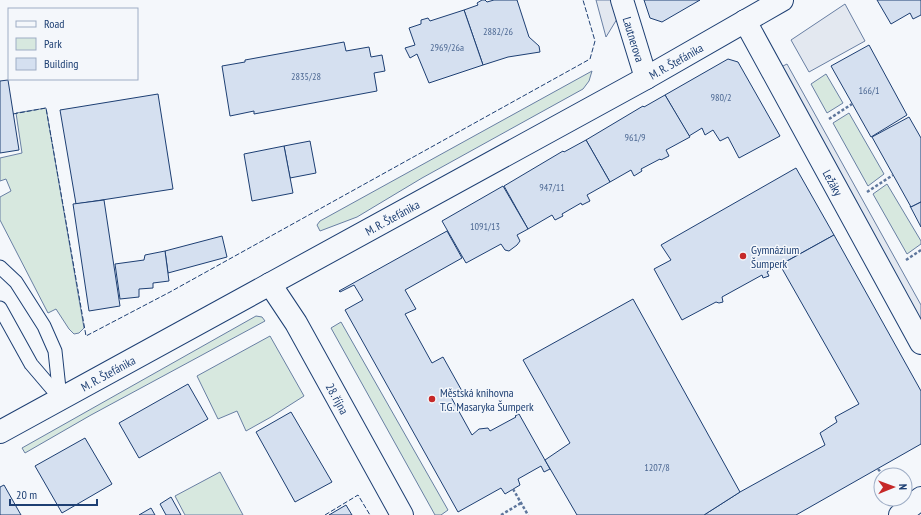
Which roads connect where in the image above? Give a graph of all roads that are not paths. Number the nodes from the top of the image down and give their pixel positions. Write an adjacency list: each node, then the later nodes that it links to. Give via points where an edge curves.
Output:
1 (622, 0): 4 (street, Lautnerova)
2 (782, 0): 3 (street, M. R. Štefánika)
3 (745, 21): 4 (street, M. R. Štefánika); 8 (street, Ležáky)
4 (646, 78): 6 (street, M. R. Štefánika)
5 (0, 267): 9 (lane, via 16,282 44,326 56,351)
6 (270, 284): 9 (street, M. R. Štefánika); 12 (street, 28. října, via 296,323)
7 (0, 308): 9 (lane, via 31,364)
8 (921, 343)
9 (60, 398): 10 (street, M. R. Štefánika)
10 (0, 432)
11 (921, 498): 13 (street)
12 (402, 515)
13 (900, 515)

